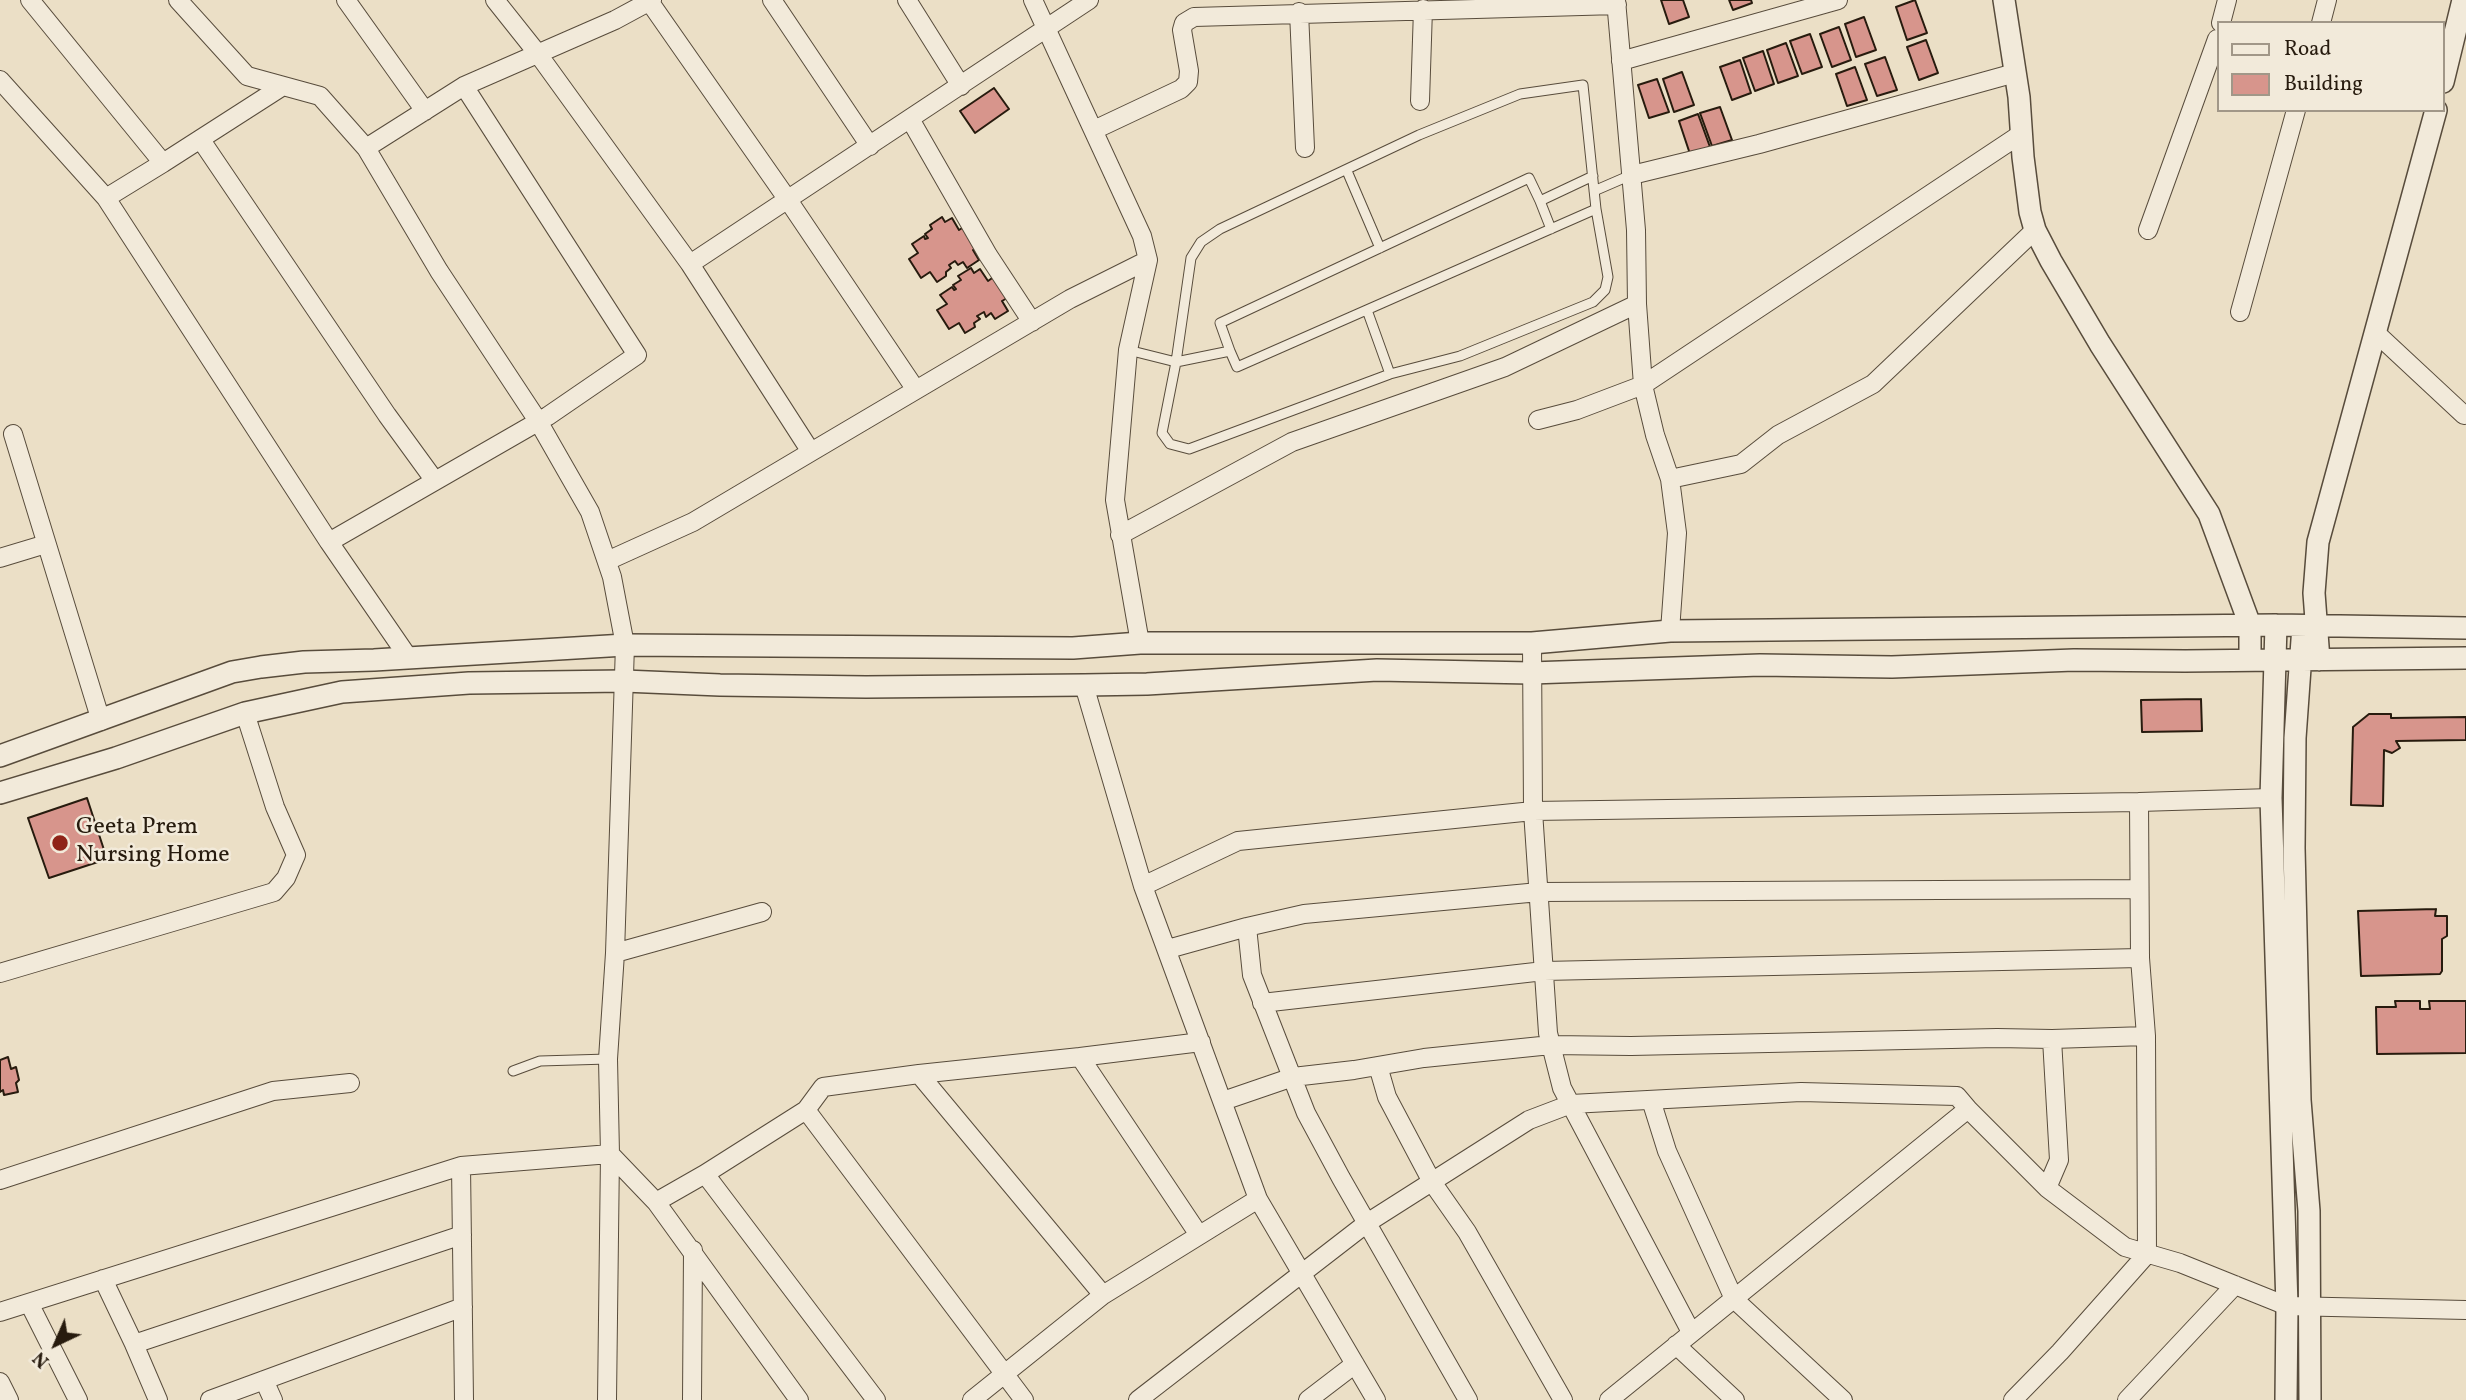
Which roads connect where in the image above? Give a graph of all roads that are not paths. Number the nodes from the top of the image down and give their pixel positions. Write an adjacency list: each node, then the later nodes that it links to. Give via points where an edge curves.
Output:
1 (30, 0): 42 (street)
2 (178, 0): 28 (street, via 247,76)
3 (346, 0): 32 (street)
4 (495, 0): 23 (street)
5 (772, 0): 39 (street)
6 (907, 0): 30 (street)
7 (1033, 0): 20 (street)
8 (1089, 0): 20 (street)
9 (1838, 0): 24 (street)
10 (2004, 0): 25 (street)
11 (2228, 0): 18 (street)
12 (2327, 0): 19 (street)
13 (2463, 0): 22 (street)
14 (1616, 2): 16 (street); 24 (street)
15 (640, 3): 23 (street); 48 (street)
16 (1423, 9): 17 (street); 31 (street)
17 (1299, 12): 36 (street, via 1194,17 1182,30 1188,82); 41 (street)
18 (2222, 21)
19 (2322, 21)
20 (1046, 29): 30 (street); 36 (street)
21 (2218, 36): 53 (street)
22 (2458, 52): 26 (street)
23 (538, 54): 29 (street); 56 (street)
24 (1621, 61): 44 (street)
25 (2015, 73): 37 (street); 44 (street)
26 (2445, 78)
27 (0, 80): 47 (street)
28 (283, 86): 38 (street); 40 (street, via 320,96)
29 (464, 86): 32 (street); 70 (street, via 637,355)
30 (961, 86): 35 (street)
31 (1420, 101)
32 (425, 111): 40 (street)
33 (2295, 112): 59 (street)
34 (2435, 112): 61 (street)
35 (910, 119): 39 (street); 60 (street)
36 (1094, 130): 55 (street, via 1142,236)
37 (2021, 134): 52 (street); 66 (street)
38 (201, 139): 42 (street); 74 (street)
39 (870, 146): 48 (street)
40 (366, 148): 70 (street, via 439,271)
41 (1304, 148)
42 (163, 163): 47 (street)
43 (1347, 171): 45 (lane, via 1419,135 1520,94 1583,85); 54 (lane); 64 (lane, via 1201,242 1191,258)
44 (1632, 175): 46 (lane); 57 (street)
45 (1593, 176): 46 (lane); 49 (lane)
46 (1594, 191): 50 (lane)
47 (106, 198): 76 (street)
48 (788, 200): 56 (street); 67 (street)
49 (1540, 201): 51 (lane); 54 (lane, via 1529,178)
50 (1596, 209): 51 (lane); 65 (lane, via 1608,276 1605,290 1593,302 1460,356)
51 (1551, 229): 58 (lane)
52 (2035, 230): 73 (street, via 1873,384 1778,435 1741,464); 80 (street, via 2093,332 2208,514)
53 (2148, 230)
54 (1380, 248): 63 (lane, via 1220,323)
55 (1148, 260): 60 (street); 62 (street)
56 (690, 264): 72 (street)
57 (1637, 304): 66 (street); 75 (street, via 1505,367 1292,442)
58 (1367, 310): 63 (lane, via 1237,367); 65 (lane)
59 (2240, 312)
60 (1032, 322): 67 (street)
61 (2376, 333): 68 (street); 82 (street, via 2318,542)
62 (1128, 350): 64 (lane); 75 (street, via 1115,500)
63 (1230, 351): 64 (lane)
64 (1176, 362): 65 (lane, via 1162,433 1170,444 1189,449)
65 (1390, 374)
66 (1643, 385): 69 (street); 73 (street)
67 (916, 390): 72 (street)
68 (2465, 415)
69 (1538, 419)
70 (538, 421): 74 (street); 79 (street, via 590,512)
71 (13, 433): 77 (street)
72 (811, 452): 79 (street, via 693,522)
73 (1670, 478): 84 (street, via 1677,533)
74 (435, 481): 76 (street)
75 (1120, 535): 85 (street)
76 (329, 542): 88 (street)
77 (46, 544): 78 (street); 97 (street)
78 (0, 558)
79 (607, 561): 87 (street)
80 (2250, 625): 81 (street); 84 (street); 90 (street)
81 (2276, 625): 82 (street); 91 (street)
82 (2310, 627): 83 (street); 92 (street)
83 (2466, 628)
84 (1670, 631): 86 (street)
85 (1140, 643): 86 (street); 87 (street, via 1073,648)
86 (1532, 643): 93 (street)
87 (625, 645): 88 (street); 94 (street)
88 (408, 657): 97 (street, via 304,662 232,673)
89 (2466, 657): 92 (street)
90 (2250, 660): 91 (street); 93 (street, via 1759,665)
91 (2275, 660): 92 (street); 100 (street)
92 (2310, 660): 150 (street, via 2295,738 2300,1100 2309,1210)
93 (1531, 673): 95 (street, via 1377,670); 102 (street)
94 (624, 681): 95 (street, via 866,687); 96 (street, via 469,682 342,692); 109 (street)
95 (1084, 685): 103 (street)
96 (245, 713): 99 (street); 112 (street, via 275,807 296,855 274,891)
97 (101, 721): 98 (street)
98 (0, 756)
99 (0, 793)
100 (2271, 798): 101 (street); 150 (street)
101 (2139, 802): 102 (street); 104 (street)
102 (1533, 811): 103 (street, via 1238,841); 105 (street)
103 (1143, 886): 108 (street)
104 (2139, 889): 105 (street); 110 (street)
105 (1538, 892): 107 (street, via 1304,914); 111 (street)
106 (762, 912): 109 (street)
107 (1247, 927): 108 (street); 113 (street, via 1252,975)
108 (1168, 950): 116 (street)
109 (615, 953): 119 (street)
110 (2140, 958): 111 (street); 114 (street)
111 (1544, 971): 113 (street); 117 (street)
112 (0, 973)
113 (1262, 1003): 123 (street)
114 (2146, 1036): 115 (street); 142 (street)
115 (2052, 1039): 117 (street); 135 (street, via 2059,1160)
116 (1201, 1042): 118 (street); 126 (street)
117 (1551, 1045): 120 (street); 127 (street)
118 (1080, 1057): 122 (street); 140 (street)
119 (608, 1059): 121 (lane, via 540,1061); 130 (street)
120 (1378, 1066): 123 (street); 134 (street, via 1387,1097)
121 (513, 1071)
122 (919, 1074): 129 (street, via 823,1087); 146 (street)
123 (1293, 1077): 126 (street); 138 (street, via 1306,1113)
124 (350, 1083): 133 (street, via 273,1090)
125 (1651, 1100): 127 (street); 128 (street, via 1801,1093 1957,1096); 147 (street, via 1673,1163)
126 (1223, 1101): 136 (street)
127 (1571, 1104): 134 (street, via 1529,1120); 153 (street)
128 (1968, 1109): 135 (street); 147 (street)
129 (806, 1110): 132 (street); 157 (street)
130 (610, 1154): 131 (street); 137 (street); 166 (street)
131 (461, 1166): 139 (street); 144 (street)
132 (705, 1174): 137 (street); 169 (street)
133 (0, 1180)
134 (1432, 1182): 138 (street); 176 (street)
135 (2047, 1188): 142 (street, via 2125,1247)
136 (1258, 1199): 140 (street); 143 (street)
137 (656, 1202): 141 (street)
138 (1367, 1223): 143 (street); 175 (street)
139 (462, 1235): 149 (street); 154 (street)
140 (1199, 1235): 146 (street)
141 (692, 1250): 167 (street); 168 (street)
142 (2147, 1254): 145 (street); 180 (street)
143 (1303, 1275): 156 (street); 172 (street)
144 (103, 1279): 148 (street); 154 (street)
145 (2235, 1285): 150 (street); 181 (street)
146 (1103, 1295): 157 (street)
147 (1734, 1299): 153 (street); 179 (street)
148 (29, 1303): 152 (street); 161 (street)
149 (463, 1307): 158 (street); 165 (street)
150 (2298, 1307): 151 (street); 182 (street); 183 (street)
151 (2466, 1310)
152 (0, 1312)
153 (1691, 1332): 155 (street)
154 (134, 1344): 162 (street)
155 (1676, 1345): 177 (street); 178 (street)
156 (1355, 1364): 173 (street); 174 (street)
157 (1003, 1373): 170 (street); 171 (street)
158 (264, 1380): 163 (street); 164 (street)
159 (0, 1382): 160 (street)
160 (9, 1400)
161 (78, 1400)
162 (158, 1400)
163 (211, 1400)
164 (273, 1400)
165 (464, 1400)
166 (607, 1400)
167 (692, 1400)
168 (799, 1400)
169 (876, 1400)
170 (972, 1400)
171 (1024, 1400)
172 (1138, 1400)
173 (1308, 1400)
174 (1376, 1400)
175 (1468, 1400)
176 (1563, 1400)
177 (1611, 1400)
178 (1735, 1400)
179 (1843, 1400)
180 (2013, 1400)
181 (2127, 1400)
182 (2286, 1400)
183 (2310, 1400)

